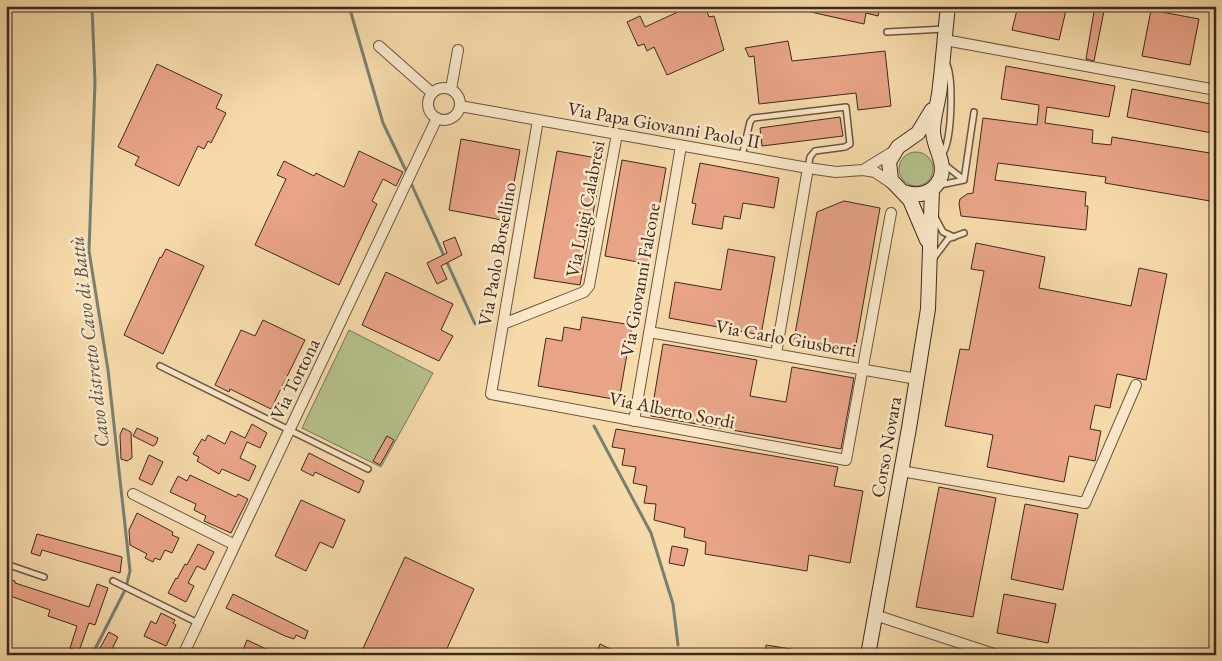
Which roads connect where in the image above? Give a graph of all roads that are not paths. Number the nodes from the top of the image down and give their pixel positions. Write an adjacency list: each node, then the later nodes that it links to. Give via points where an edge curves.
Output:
1 (948, 6): 3 (main road, Corso Novara)
2 (887, 32): 3 (lane)
3 (945, 35): 6 (main road, Corso Novara); 8 (street)
4 (379, 46): 9 (street)
5 (458, 50): 7 (street)
6 (943, 58): 10 (main road, Corso Novara); 18 (lane, via 949,68 951,92 947,148)
7 (451, 89): 9 (street, via 441,88); 11 (street, via 458,96)
8 (1216, 90)
9 (432, 93): 13 (street, via 428,107)
10 (936, 103): 17 (main road, Corso Novara, via 921,129); 18 (main road, Corso Novara, via 933,130)
11 (460, 106): 13 (street, via 452,118); 14 (street, Via Papa Giovanni Paolo II)
12 (974, 112): 22 (lane)
13 (437, 118): 40 (street, Via Tortona)
14 (538, 120): 15 (street, Via Papa Giovanni Paolo II); 31 (street, Via Paolo Borsellino)
15 (618, 134): 16 (street, Via Papa Giovanni Paolo II); 31 (street, Via Luigi Calabresi, via 589,286 584,292)
16 (681, 146): 19 (street, Via Papa Giovanni Paolo II); 32 (street, Via Giovanni Falcone)
17 (902, 146): 18 (main road, via 924,143); 21 (street, Via Papa Giovanni Paolo II); 24 (main road, Corso Novara, via 889,162 891,180)
18 (939, 156): 22 (lane, via 947,168); 23 (main road, Corso Novara, via 942,172)
19 (742, 157): 20 (street, Via Papa Giovanni Paolo II); 20 (lane, via 753,118 846,107 850,144 815,151)
20 (808, 168): 21 (street, Via Papa Giovanni Paolo II, via 849,172); 33 (street)
21 (863, 170): 24 (street, Via Papa Giovanni Paolo II, via 874,172)
22 (964, 180): 23 (lane)
23 (934, 188): 24 (main road, via 918,195); 25 (main road, Corso Novara)
24 (900, 190): 29 (main road, Corso Novara, via 916,209)
25 (932, 212): 28 (lane, via 943,232); 29 (main road, Corso Novara)
26 (891, 214): 35 (street, Corso Novara)
27 (964, 233): 28 (lane)
28 (954, 237): 30 (lane)
29 (929, 244): 30 (main road, Corso Novara)
30 (930, 263): 36 (main road, Corso Novara, via 928,309)
31 (503, 324): 38 (street, Via Paolo Borsellino)
32 (649, 332): 33 (street, Via Carlo Giusberti); 39 (street, Via Giovanni Falcone)
33 (776, 354): 35 (street, Via Carlo Giusberti)
34 (160, 366): 40 (lane)
35 (862, 370): 36 (street, Via Carlo Giusberti); 41 (street, Corso Novara)
36 (916, 379): 43 (main road, Corso Novara)
37 (1136, 385): 43 (street, via 1086,503)
38 (491, 394): 39 (street, Via Alberto Sordi)
39 (634, 421): 41 (street, Via Alberto Sordi)
40 (290, 430): 42 (lane); 45 (street, Via Tortona)
41 (846, 460)
42 (368, 469)
43 (901, 470): 49 (main road, Corso Novara)
44 (133, 494): 45 (street)
45 (235, 545): 50 (street, Via Tortona)
46 (6, 564): 47 (lane)
47 (44, 577)
48 (113, 582): 50 (lane)
49 (875, 615): 52 (main road, Corso Novara); 53 (street)
50 (198, 623): 51 (street, Via Tortona)
51 (183, 655)
52 (868, 655)
53 (997, 655)

